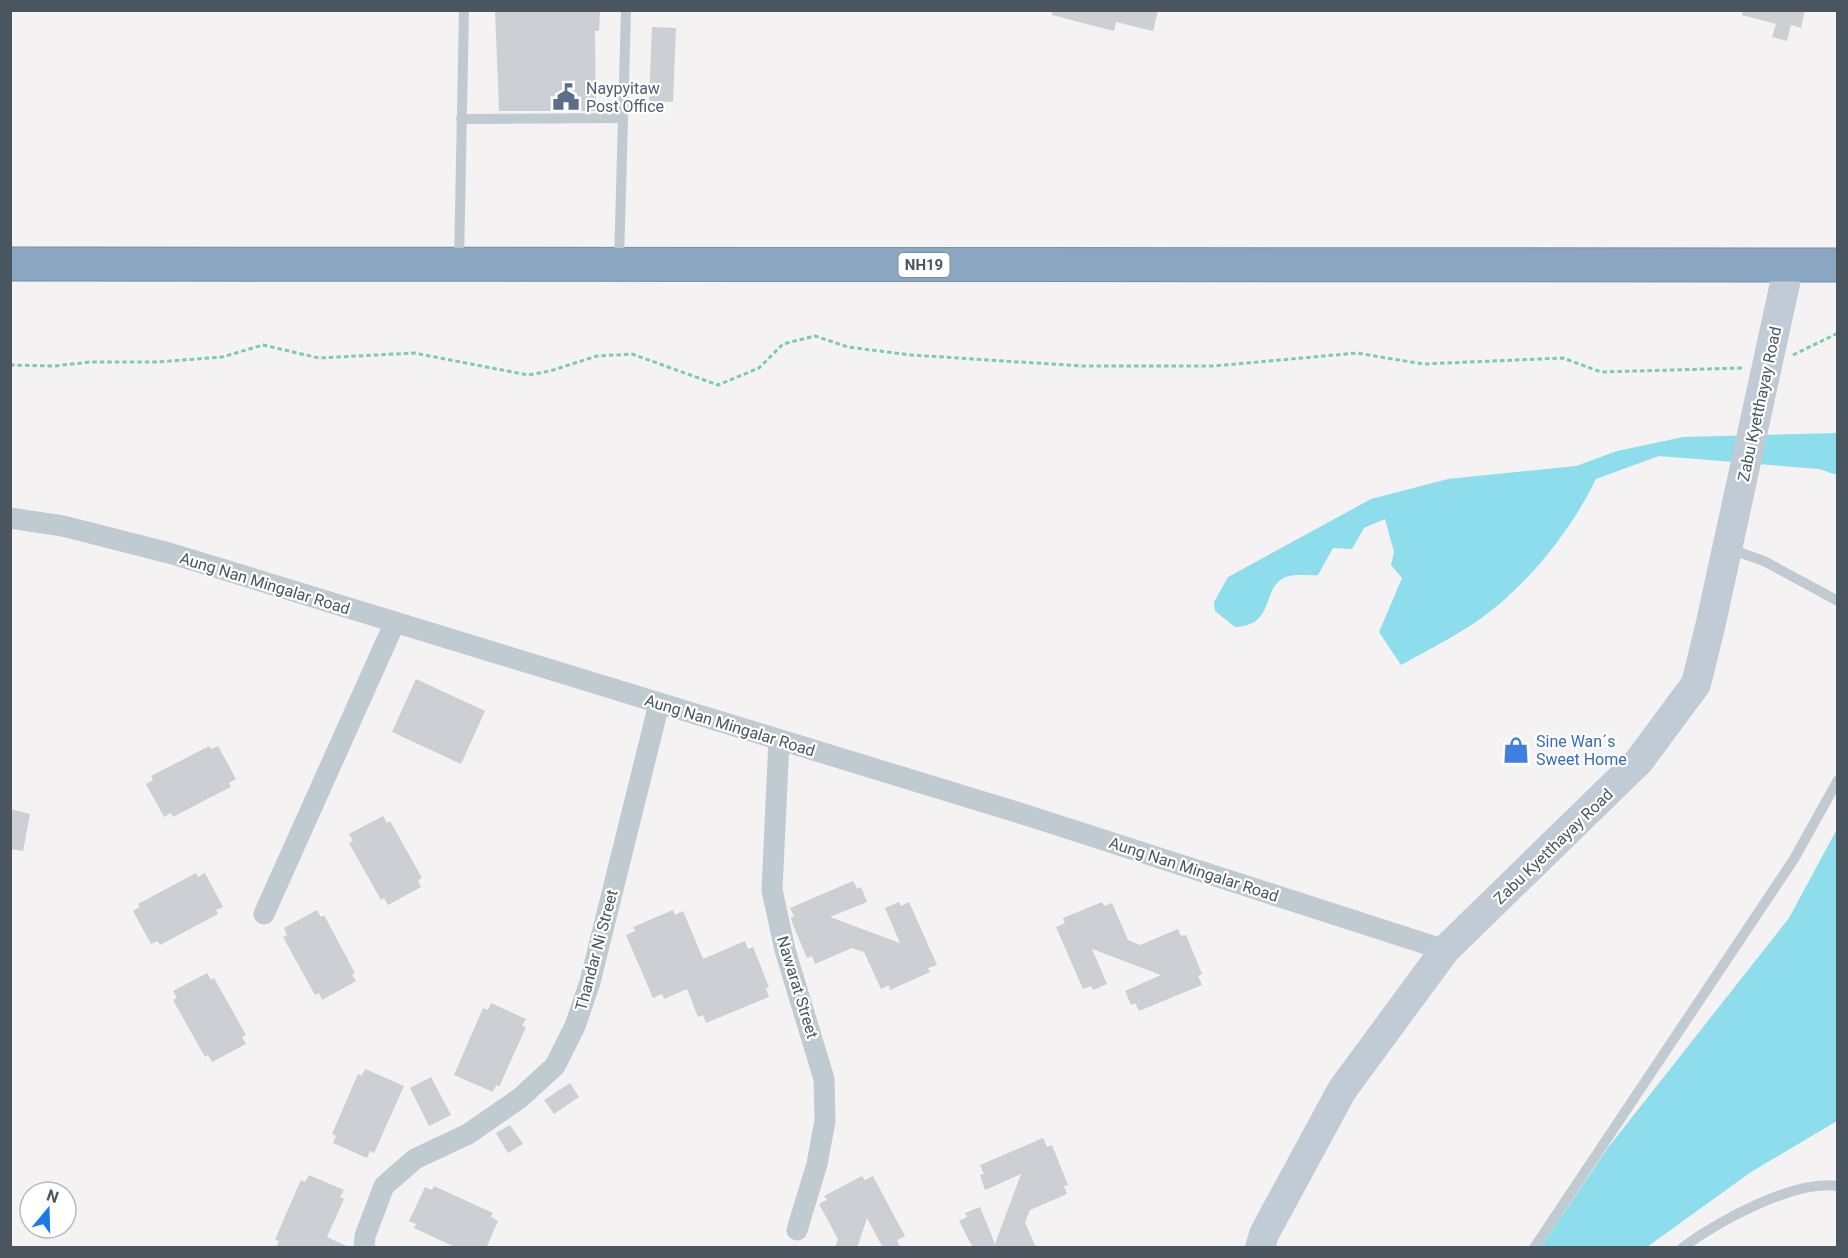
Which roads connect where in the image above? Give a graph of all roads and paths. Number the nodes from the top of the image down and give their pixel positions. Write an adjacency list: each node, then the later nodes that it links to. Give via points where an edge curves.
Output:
1 (464, 10): 4 (lane)
2 (626, 10): 3 (lane)
3 (623, 118): 4 (lane); 7 (lane)
4 (461, 119): 6 (lane)
5 (10, 264): 6 (highway, NH19)
6 (459, 264): 7 (highway, NH19)
7 (619, 264): 9 (highway, NH19)
8 (1838, 265): 9 (highway, NH19)
9 (1789, 266): 12 (main road, Zabu Kyetthayay Road)
10 (1838, 333): 12 (path)
11 (10, 365): 12 (path, via 222,357 264,345 319,358 414,353 528,375 597,356 632,354 718,385 759,368 783,344 815,336 848,347 911,356 1082,366 1214,366 1357,353 1423,364 1563,358 1601,372)
12 (1767, 368): 14 (main road, Zabu Kyetthayay Road)
13 (10, 518): 16 (street, Aung Nan Mingalar Road, via 63,526 169,553)
14 (1728, 548): 15 (lane, via 1764,561); 21 (main road, Zabu Kyetthayay Road, via 1695,684 1640,761)
15 (1838, 601)
16 (395, 622): 17 (street, Aung Nan Mingalar Road); 20 (street)
17 (659, 704): 18 (street, Aung Nan Mingalar Road); 24 (street, Thandar Ni Street, via 590,982 575,1026 555,1066 520,1098 468,1134 415,1159 384,1186)
18 (779, 740): 21 (street, Aung Nan Mingalar Road); 23 (street, Nawarat Street, via 772,890 784,950 824,1079 825,1121)
19 (1838, 780): 26 (lane, via 1794,859)
20 (264, 914)
21 (1445, 950): 25 (main road, Zabu Kyetthayay Road, via 1342,1089 1263,1234)
22 (1838, 1186): 27 (lane, via 1799,1189 1758,1205 1700,1234)
23 (797, 1230)
24 (364, 1248)
25 (1260, 1248)
26 (1534, 1248)
27 (1682, 1248)

